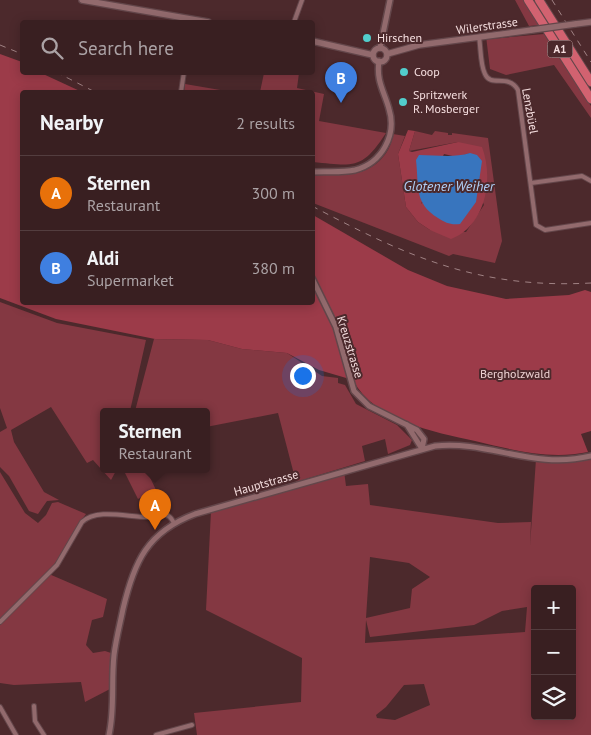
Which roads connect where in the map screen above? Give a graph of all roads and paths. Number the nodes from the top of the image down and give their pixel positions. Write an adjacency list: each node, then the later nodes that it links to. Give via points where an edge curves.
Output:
1 (82, 0): 6 (main road)
2 (302, 0): 7 (street)
3 (390, 0): 11 (street)
4 (528, 0): 18 (highway, A1)
5 (539, 0): 16 (highway, A1)
6 (188, 20)
7 (295, 20)
8 (591, 22): 9 (main road, Wilerstrasse, bridge)
9 (479, 37): 12 (main road, Wilerstrasse, via 418,45); 21 (street, Lenzbüel, via 484,73 488,79 507,80 518,90)
10 (315, 42): 13 (main road)
11 (380, 48): 12 (main road); 13 (main road)
12 (386, 54): 14 (main road, via 385,59)
13 (373, 55): 14 (main road)
14 (379, 61): 19 (street, via 378,81 391,116 391,131 386,145 376,158 360,168)
15 (184, 75): 17 (street)
16 (591, 82)
17 (181, 90)
18 (591, 99)
19 (315, 172)
20 (591, 181): 21 (street, via 582,176)
21 (531, 183): 22 (street, Lenzbüel, via 535,221 539,228 545,230)
22 (591, 223)
23 (315, 284): 24 (street, Kreuzstrasse, via 336,327 354,391 369,406 407,425)
24 (422, 448): 25 (street, Hauptstrasse, via 454,446 548,460); 26 (street, Hauptstrasse, via 195,514)
25 (591, 456)
26 (174, 523): 27 (street, via 165,515 86,517 57,565); 33 (street, Hauptstrasse, via 148,546 130,579 114,655)
27 (0, 622)
28 (34, 706): 32 (street, via 34,721)
29 (0, 707): 31 (street)
30 (192, 725): 34 (street)
31 (16, 735)
32 (44, 735)
33 (109, 735)
34 (156, 735)

